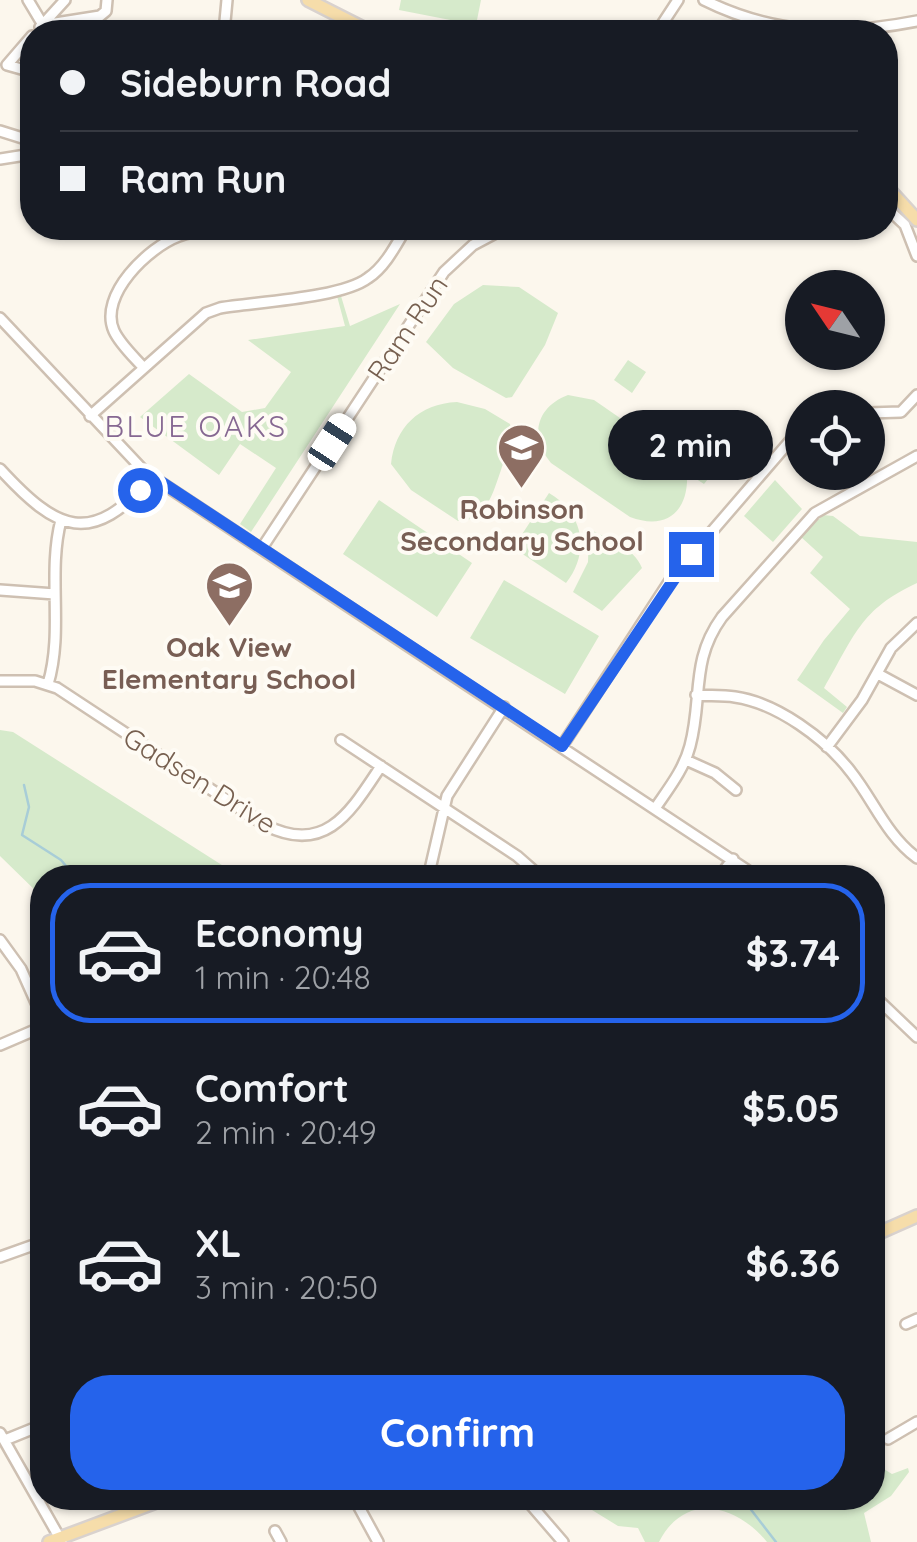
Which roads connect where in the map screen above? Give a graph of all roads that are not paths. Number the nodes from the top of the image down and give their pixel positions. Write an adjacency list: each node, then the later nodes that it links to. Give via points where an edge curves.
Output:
1 (64, 0): 5 (street)
2 (106, 0): 6 (street, via 106,11)
3 (308, 0): 7 (main road)
4 (704, 0): 8 (street)
5 (48, 20)
6 (84, 20)
7 (347, 20)
8 (748, 20)
9 (20, 50): 10 (street, via 6,64)
10 (20, 68)
11 (898, 199): 13 (main road)
12 (898, 219): 17 (street)
13 (917, 220)
14 (171, 240): 19 (street, via 116,290 110,310 118,339)
15 (398, 240): 19 (street, via 361,283 213,310)
16 (482, 240): 28 (street, Ram Run, via 444,272)
17 (917, 256)
18 (0, 318): 22 (street)
19 (143, 367): 22 (street)
20 (917, 395): 21 (street, via 901,412)
21 (885, 413)
22 (90, 416): 26 (street)
23 (785, 447): 39 (street, via 671,580)
24 (917, 456): 35 (street, via 826,504 802,526 716,626 699,664)
25 (0, 469): 27 (street, via 35,506)
26 (152, 476): 27 (street, via 109,516); 28 (street)
27 (61, 520): 30 (street)
28 (262, 548): 37 (street)
29 (0, 590): 30 (street)
30 (55, 594): 34 (street, via 57,648)
31 (917, 624): 32 (street, via 894,642)
32 (878, 674): 36 (street); 40 (street)
33 (0, 681): 34 (street, Gadsen Drive)
34 (48, 684): 42 (street, Gadsen Drive, via 285,834 312,834 338,823)
35 (696, 696): 40 (street, via 756,702); 41 (street)
36 (917, 696)
37 (504, 707): 39 (street); 44 (street)
38 (341, 740): 42 (street)
39 (562, 746): 45 (street)
40 (827, 746): 46 (street, via 888,830)
41 (686, 760): 43 (street); 45 (street)
42 (381, 766): 44 (street)
43 (736, 790)
44 (444, 808): 48 (street); 49 (street)
45 (656, 808): 47 (street)
46 (917, 858)
47 (734, 859): 50 (street); 51 (street)
48 (431, 865)
49 (527, 865)
50 (729, 865)
51 (742, 865)
52 (0, 940): 53 (street)
53 (30, 989)
54 (885, 1007): 56 (street)
55 (30, 1033): 57 (street)
56 (917, 1038)
57 (0, 1045)
58 (917, 1216): 59 (main road)
59 (885, 1230)
60 (30, 1246): 61 (street)
61 (0, 1257)
62 (917, 1319): 63 (street)
63 (906, 1324)
64 (917, 1422): 67 (street)
65 (30, 1428): 66 (street)
66 (2, 1436): 68 (street)
67 (888, 1439)
68 (30, 1489)
69 (41, 1510): 74 (street)
70 (136, 1510): 74 (main road)
71 (361, 1510): 76 (street)
72 (535, 1510): 77 (street)
73 (276, 1530): 75 (street)
74 (57, 1541)
75 (282, 1542)
76 (378, 1542)
77 (562, 1542)

